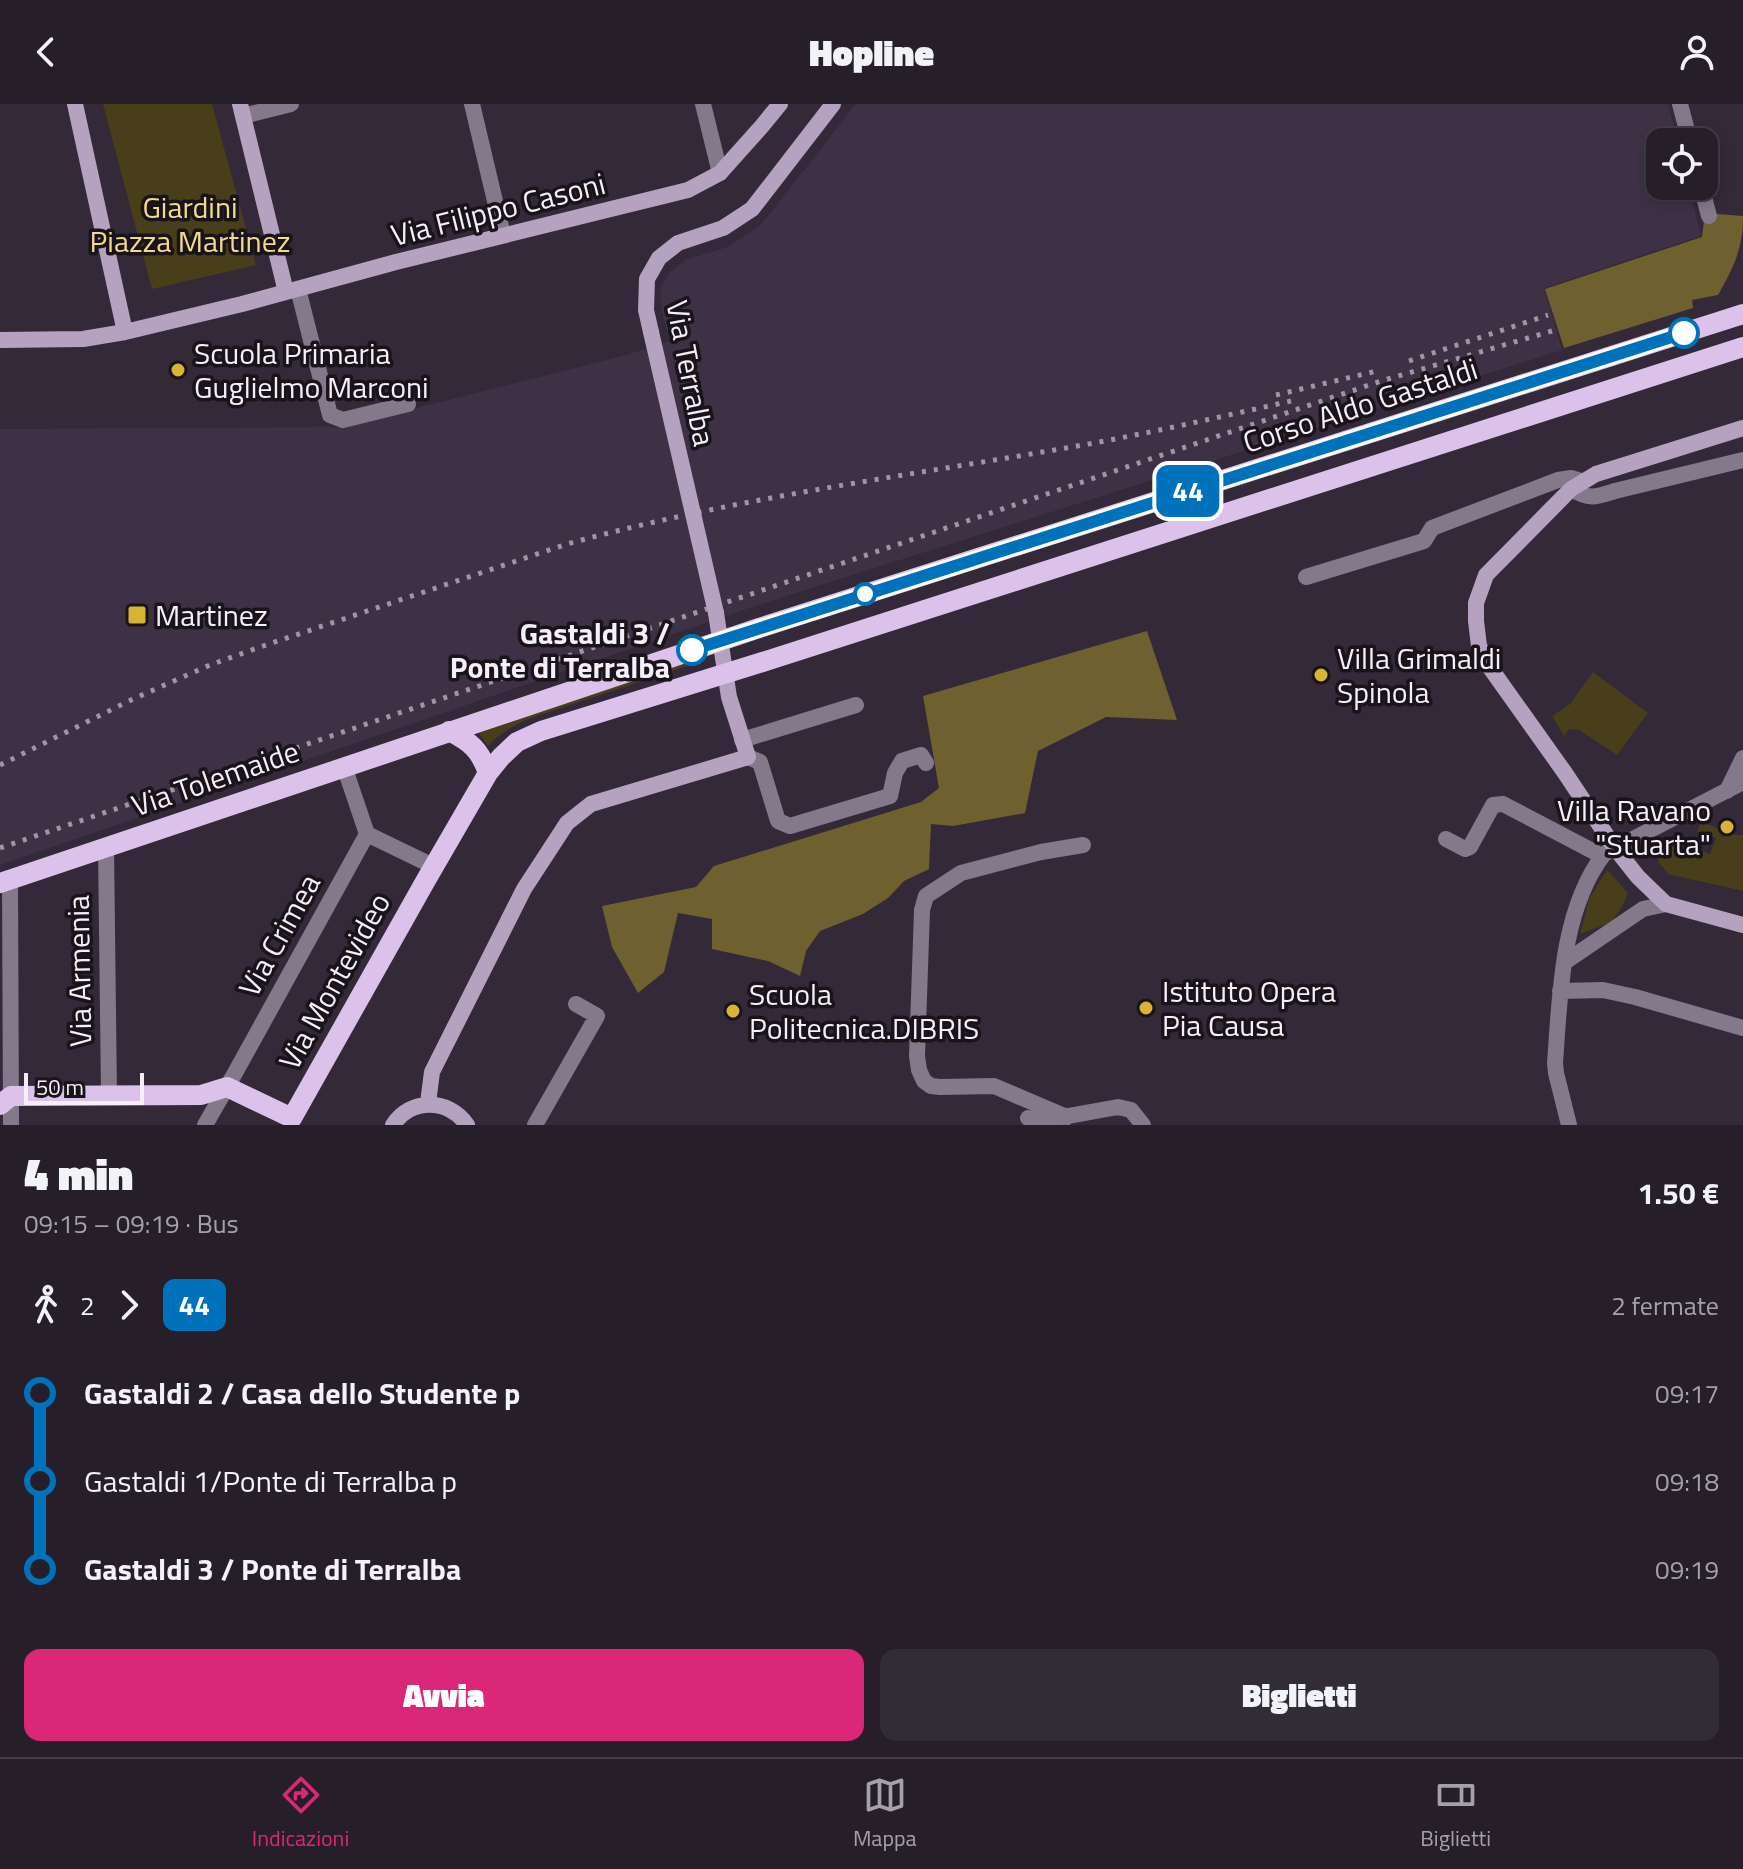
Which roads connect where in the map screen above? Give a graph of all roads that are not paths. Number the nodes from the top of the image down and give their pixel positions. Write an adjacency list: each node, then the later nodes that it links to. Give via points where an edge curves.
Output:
1 (75, 104): 16 (street)
2 (291, 104): 8 (street)
3 (472, 104): 13 (street)
4 (703, 104): 10 (street)
5 (780, 104): 10 (street)
6 (833, 104): 24 (street, Via Terralba, bridge, via 752,209 723,228 678,243 659,258 647,279 646,310)
7 (1680, 104): 9 (street)
8 (241, 110): 14 (street)
9 (1686, 128)
10 (720, 173): 13 (street, Via Filippo Casoni, via 688,190)
11 (1705, 200): 12 (street)
12 (1709, 216)
13 (503, 235): 14 (street, Via Filippo Casoni)
14 (292, 291): 16 (street, Via Filippo Casoni); 19 (street, via 330,415 343,420)
15 (1743, 314): 24 (main road, Corso Aldo Gastaldi)
16 (125, 332): 17 (street, Via Filippo Casoni, via 83,339)
17 (0, 340)
18 (1743, 347): 25 (main road, Corso Aldo Gastaldi)
19 (408, 404)
20 (1743, 428): 22 (street)
21 (1743, 460): 22 (street, via 1595,498 1581,495)
22 (1576, 485): 23 (street, via 1571,478 1558,480 1432,528 1424,541); 40 (street, via 1486,575 1476,621 1484,657 1599,825)
23 (1306, 577)
24 (720, 641): 25 (street); 27 (main road, Corso Aldo Gastaldi)
25 (724, 674): 28 (street); 33 (main road, Corso Aldo Gastaldi, via 541,731 517,742)
26 (856, 705): 28 (street)
27 (449, 731): 32 (main road, Via Tolemaide); 33 (main road, via 466,739)
28 (742, 740): 29 (street)
29 (748, 757): 31 (street, via 760,762 778,821 790,826 890,796 902,761 921,755); 52 (street, via 591,804 567,823 524,889 432,1072)
30 (1743, 758): 35 (street)
31 (926, 763)
32 (344, 766): 36 (street); 39 (main road, Via Tolemaide)
33 (488, 773): 41 (main road, Via Montevideo)
34 (1743, 782): 35 (street)
35 (1727, 791): 40 (street)
36 (367, 834): 41 (street); 49 (street, Via Crimea)
37 (1446, 839): 40 (street, via 1470,847 1493,805 1503,804)
38 (1083, 845): 53 (street, via 961,873 926,896 922,910 917,1056 924,1081 940,1087 994,1086)
39 (106, 846): 42 (main road, Via Tolemaide); 50 (street, Via Armenia)
40 (1608, 852): 43 (street); 45 (street, via 1590,876 1575,912)
41 (433, 866): 55 (main road, Via Montevideo)
42 (5, 881): 51 (street)
43 (1666, 904): 44 (street); 45 (street, via 1643,909)
44 (1743, 925)
45 (1565, 962): 46 (street)
46 (1560, 991): 48 (street, via 1603,990); 62 (street, via 1555,1063)
47 (576, 1004): 60 (street, via 597,1016)
48 (1743, 1028)
49 (227, 1087): 50 (main road, via 201,1095); 55 (main road); 57 (street, Via Crimea)
50 (109, 1095): 51 (main road)
51 (4, 1096): 56 (street)
52 (428, 1103): 58 (street, via 409,1108); 59 (street, via 449,1108)
53 (1067, 1117): 54 (street); 61 (street, via 1118,1107 1131,1110)
54 (1028, 1118)
55 (290, 1121)
56 (11, 1125)
57 (205, 1125)
58 (393, 1125)
59 (467, 1125)
60 (535, 1125)
61 (1143, 1125)
62 (1569, 1125)

